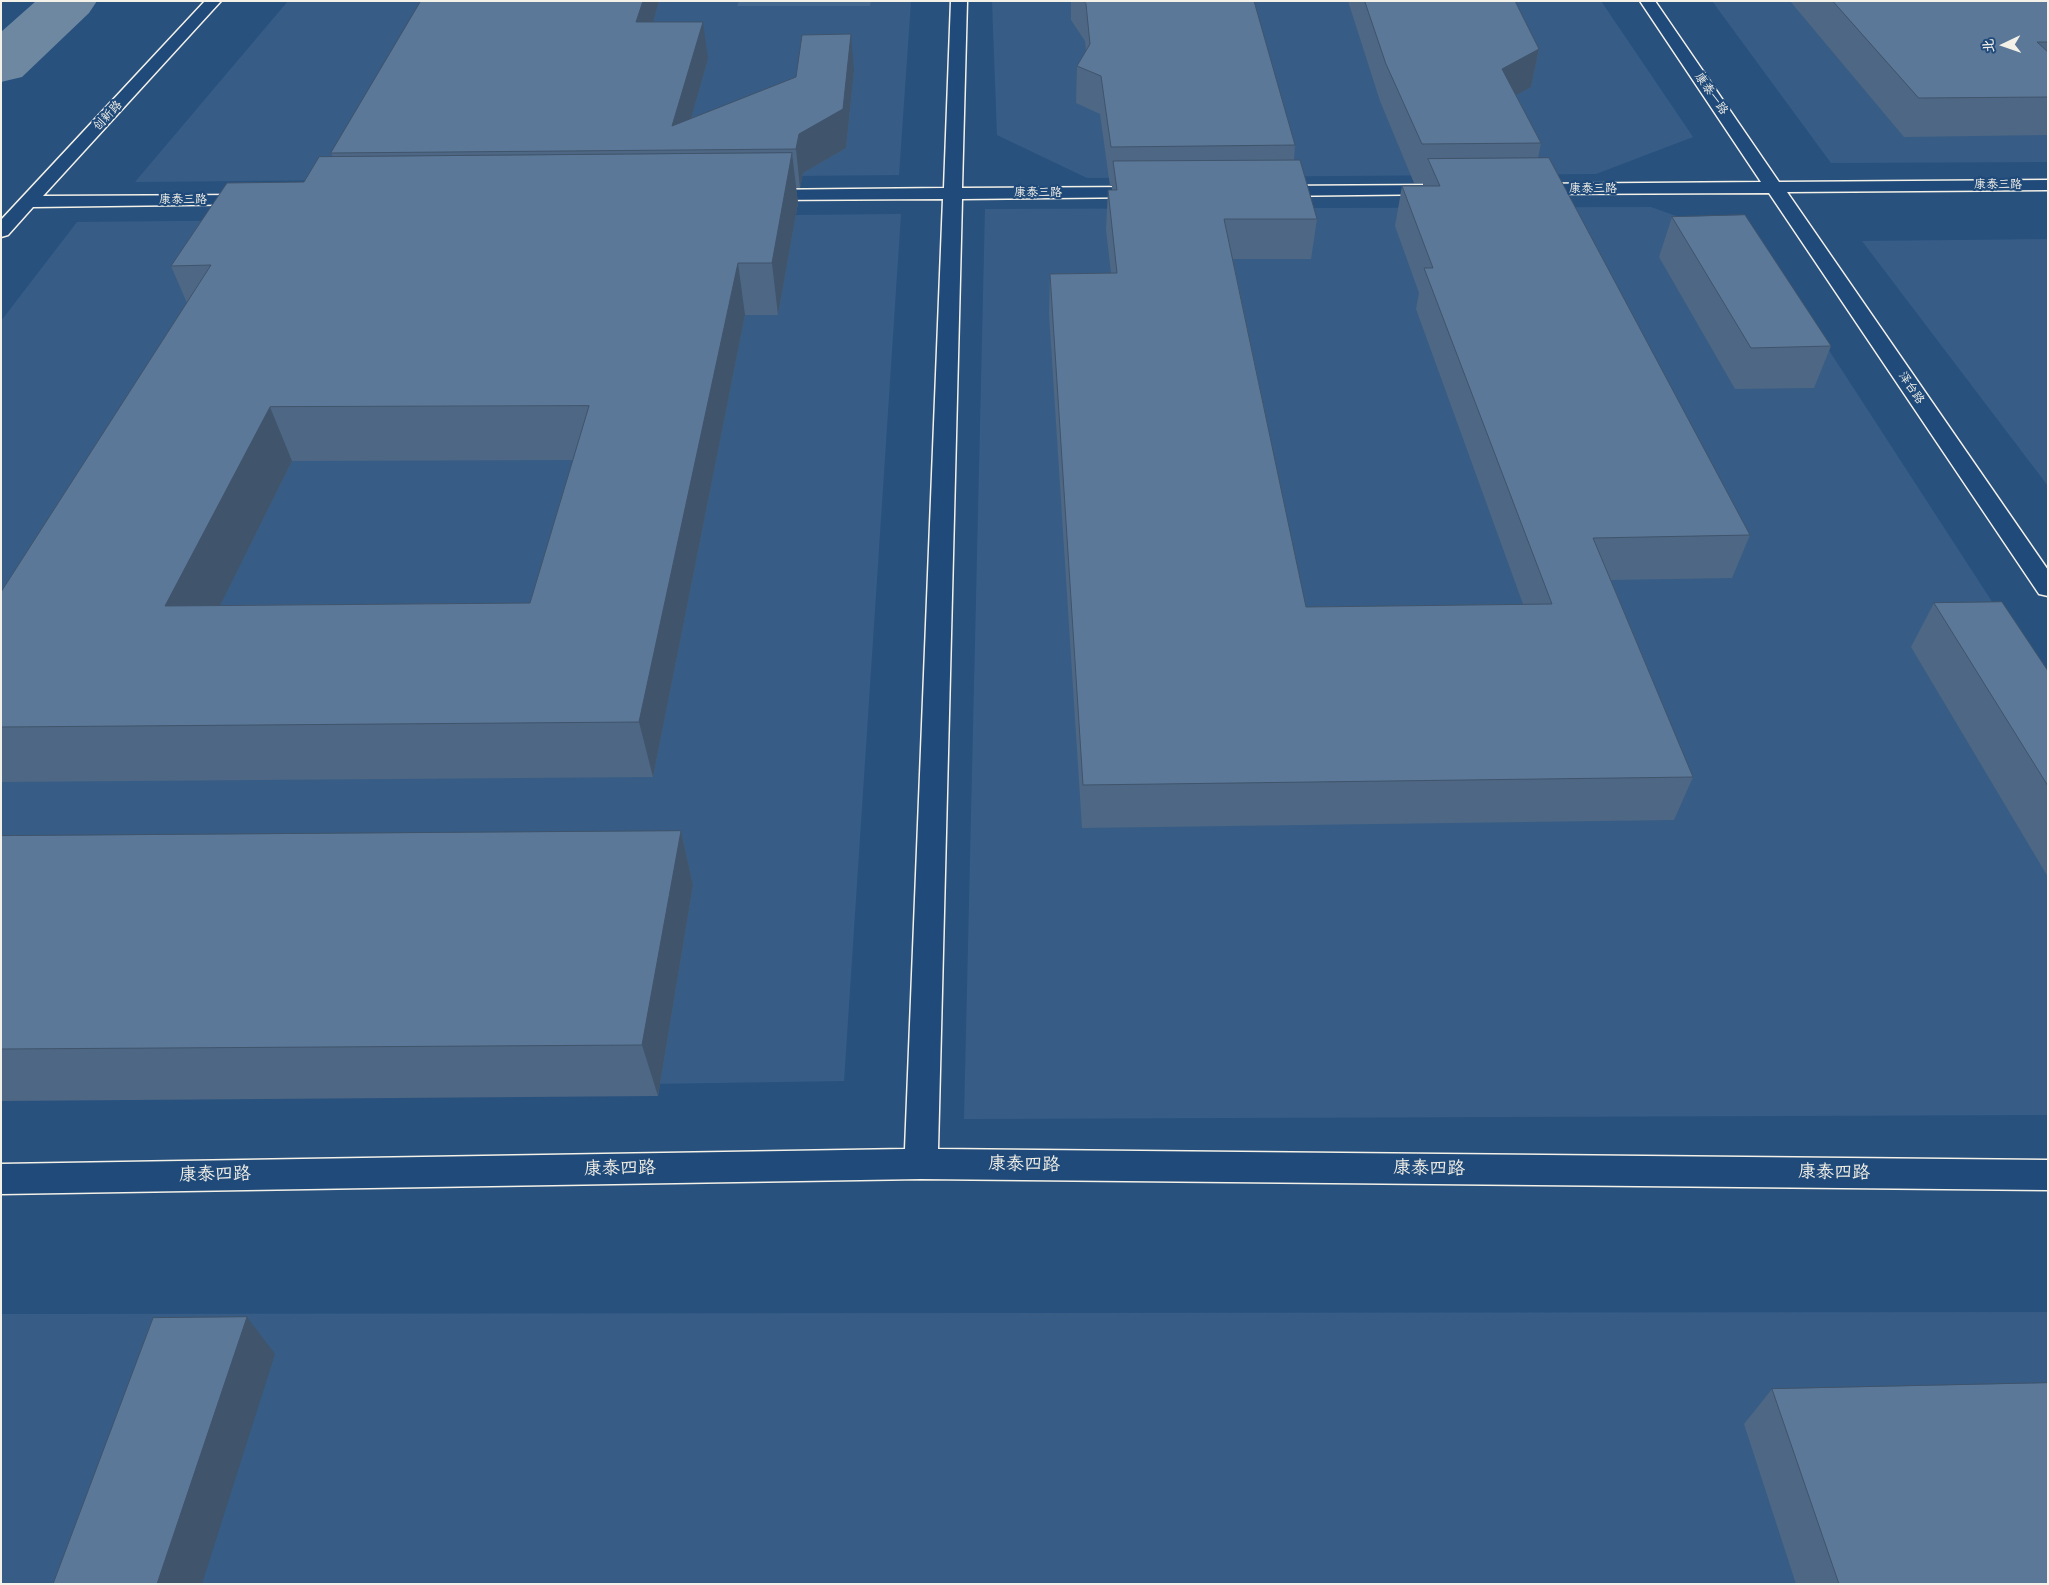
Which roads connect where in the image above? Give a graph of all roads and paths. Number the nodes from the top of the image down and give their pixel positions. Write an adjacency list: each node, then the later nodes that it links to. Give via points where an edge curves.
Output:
1 (214, 1): 13 (street, 创新路)
2 (958, 1): 10 (street)
3 (1647, 1): 5 (street, 康泰一路)
4 (2048, 185): 5 (street, 康泰三路)
5 (1775, 187): 6 (street, 康泰三路); 15 (street, 泽台路)
6 (1507, 189)
7 (1458, 190): 8 (street)
8 (1260, 191)
9 (1160, 192): 10 (street, 康泰三路)
10 (952, 194): 11 (street, 康泰三路); 16 (street)
11 (742, 195)
12 (273, 199): 13 (street, 康泰三路)
13 (28, 202): 14 (street, 创新路)
14 (1, 231)
15 (2048, 588)
16 (921, 1164): 17 (street, 康泰四路); 18 (street, 康泰四路)
17 (2048, 1175)
18 (1, 1179)

